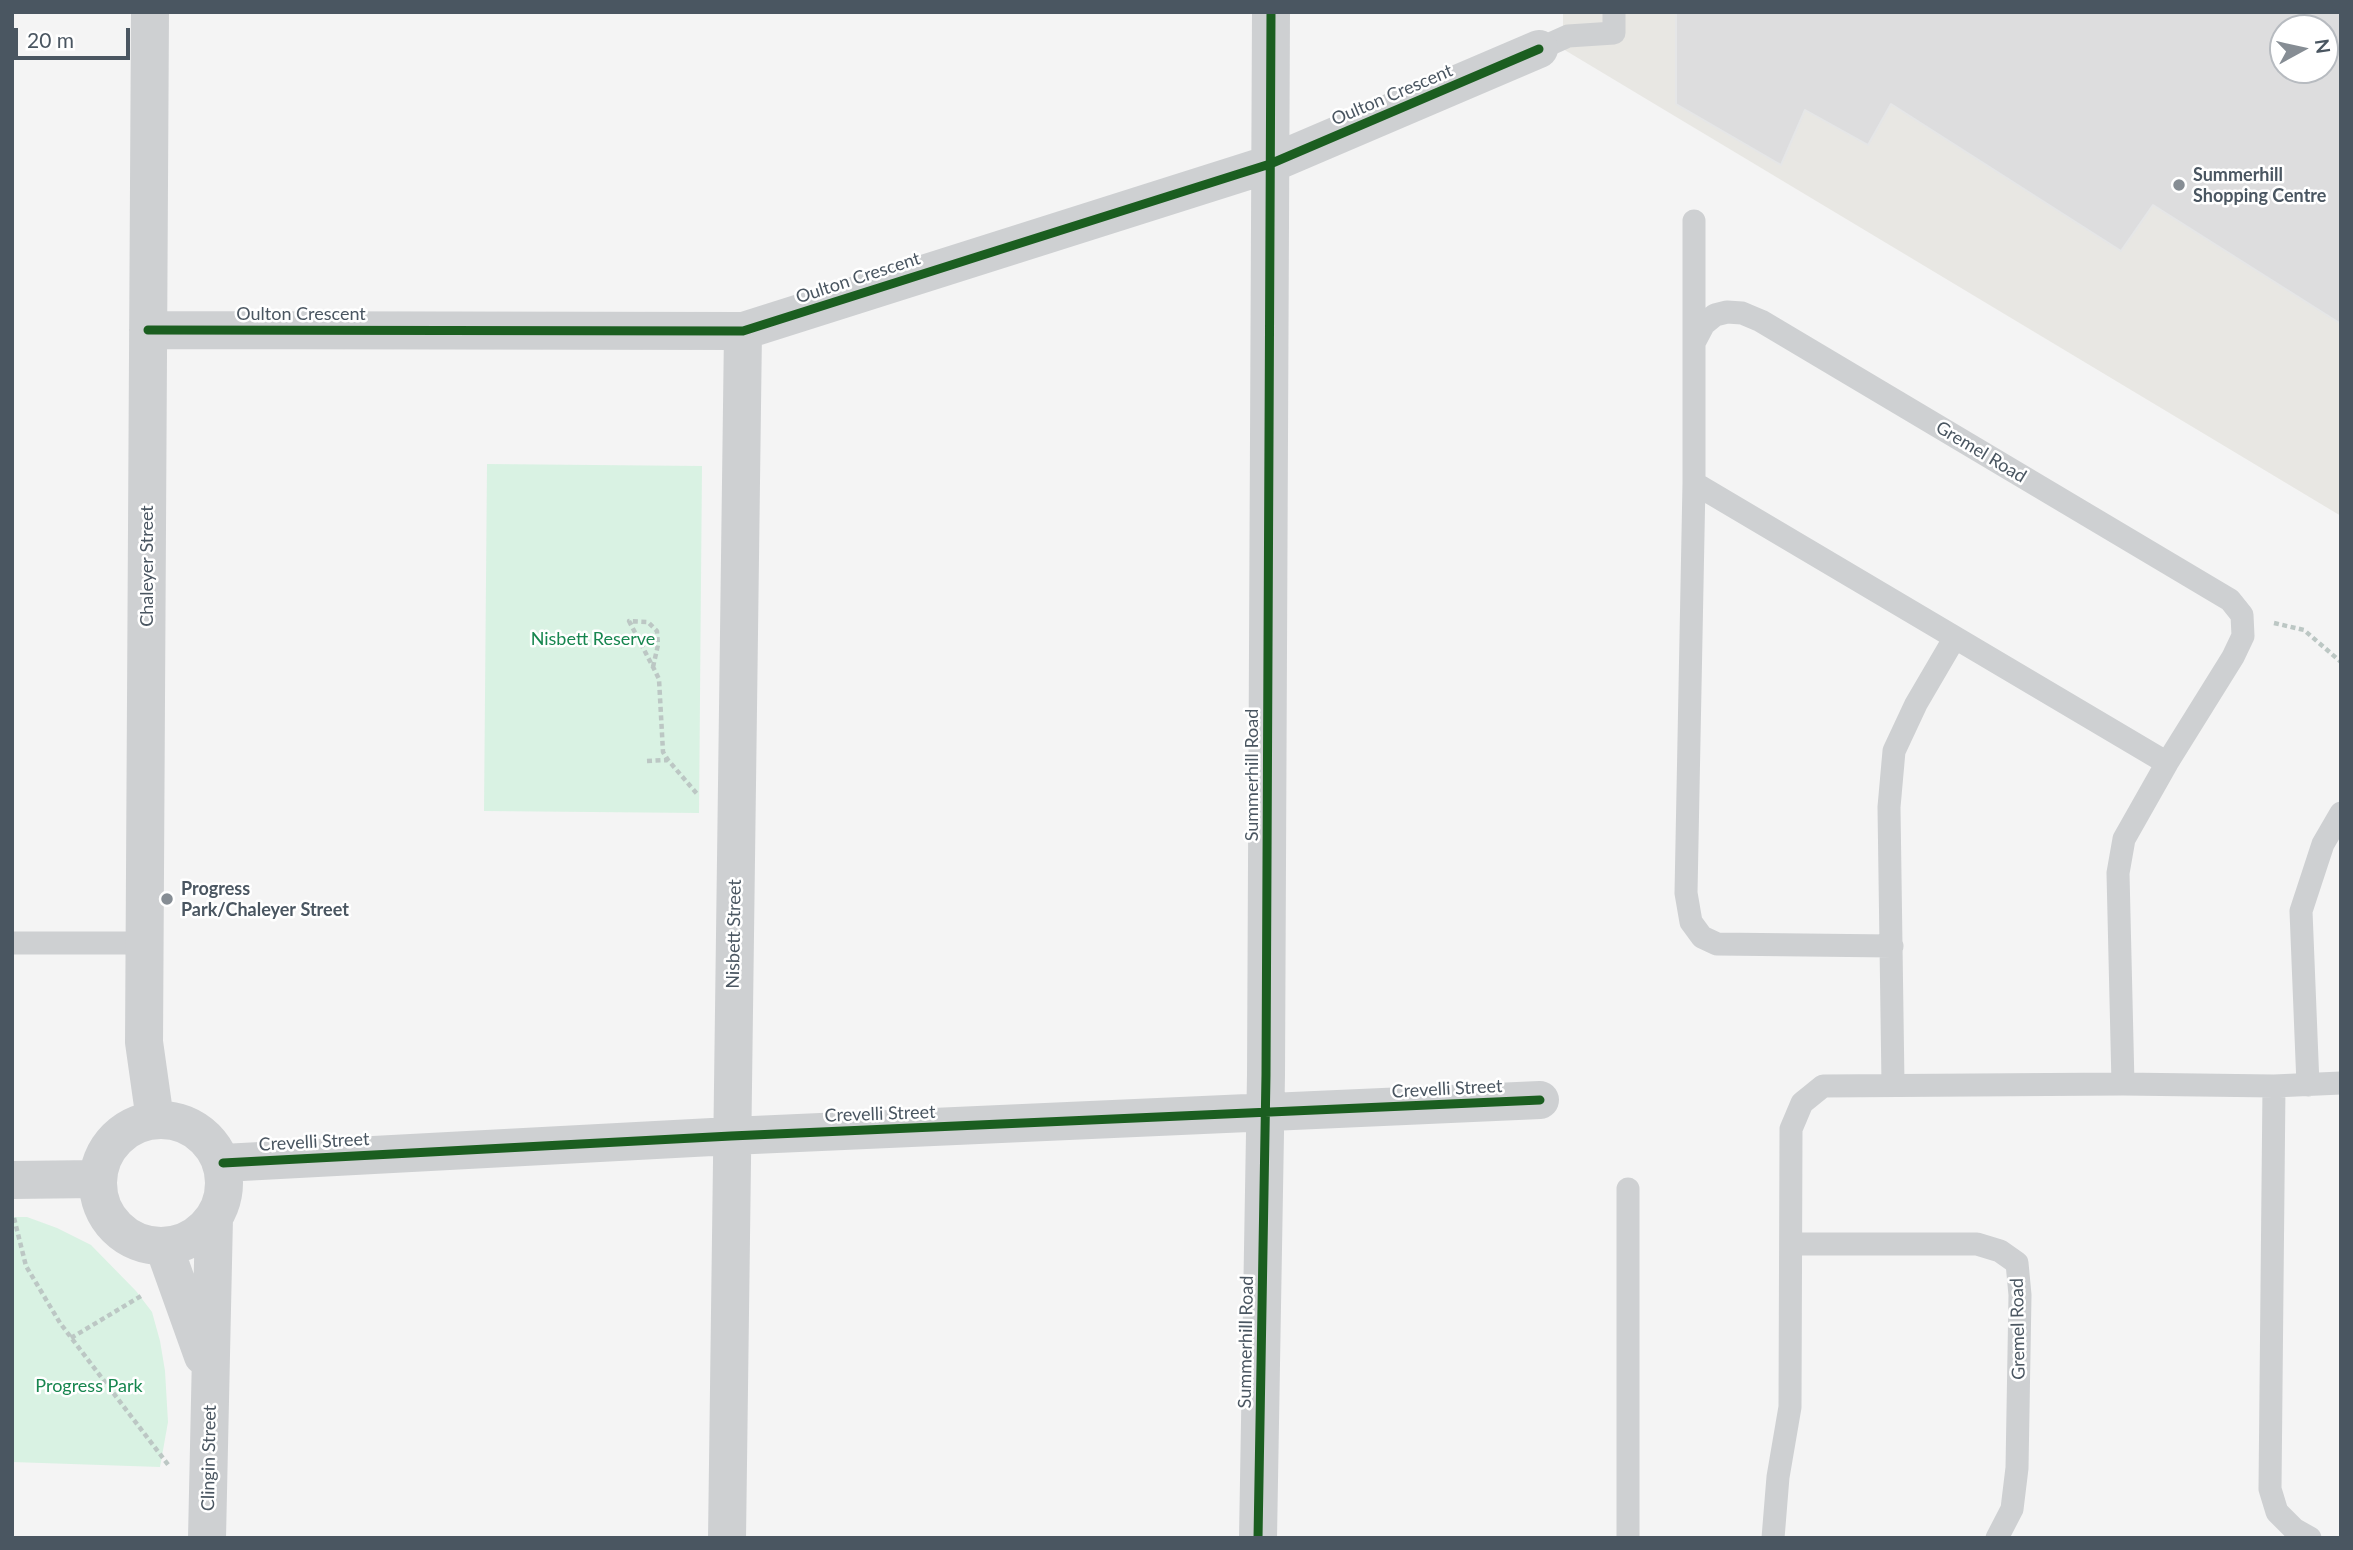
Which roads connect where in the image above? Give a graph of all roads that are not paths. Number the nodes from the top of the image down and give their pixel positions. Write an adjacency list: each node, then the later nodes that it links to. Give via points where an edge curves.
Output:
1 (150, 12): 7 (street, Chaleyer Street)
2 (1271, 12): 5 (street, Summerhill Road)
3 (1614, 12): 4 (lane, via 1614,33 1568,36)
4 (1539, 49): 5 (street, Oulton Crescent)
5 (1270, 164): 8 (street, Oulton Crescent); 23 (street, Summerhill Road)
6 (1694, 221): 9 (lane)
7 (148, 330): 8 (street, Oulton Crescent); 15 (street, Chaleyer Street)
8 (743, 331): 25 (street, Nisbett Street)
9 (1694, 343): 10 (lane); 12 (lane, Gremel Road, via 1704,324 1716,315 1742,313 1761,321 2230,600 2242,615 2243,636)
10 (1694, 483): 11 (lane); 16 (lane, via 1686,893 1691,922 1702,937 1717,944)
11 (1954, 639): 12 (lane); 16 (lane, via 1894,751 1889,807)
12 (2167, 764): 19 (lane, via 2124,839 2118,873)
13 (2341, 813): 20 (lane, via 2323,844 2301,911)
14 (12, 943): 15 (lane)
15 (145, 943): 24 (street, Chaleyer Street, via 144,1042)
16 (1892, 946): 18 (lane)
17 (2341, 1083): 20 (lane)
18 (1892, 1084): 19 (lane); 31 (lane, via 1823,1086 1802,1103 1791,1129)
19 (2123, 1084): 21 (lane)
20 (2308, 1085): 21 (lane)
21 (2274, 1086): 40 (lane, via 2270,1489 2277,1512)
22 (1540, 1100): 23 (street, Crevelli Street)
23 (1266, 1113): 25 (street, Crevelli Street); 36 (street, Summerhill Road)
24 (155, 1119): 26 (street, via 197,1131); 27 (street, via 125,1133 103,1157)
25 (731, 1136): 26 (street, Crevelli Street); 35 (street, Nisbett Street)
26 (223, 1163): 30 (street, via 223,1194)
27 (97, 1179): 28 (street); 32 (street, via 105,1214 123,1235 143,1245)
28 (12, 1180)
29 (1628, 1189): 37 (lane)
30 (214, 1217): 32 (street, via 200,1233); 33 (street, Clingin Street)
31 (1791, 1244): 38 (lane, via 1790,1407); 39 (lane, Gremel Road, via 1977,1244 2000,1251 2017,1263 2017,1468 2012,1509)
32 (164, 1247): 33 (street, Clingin Street)
33 (210, 1377): 34 (street, Clingin Street)
34 (207, 1538)
35 (727, 1538)
36 (1258, 1538)
37 (1628, 1538)
38 (1773, 1538)
39 (1997, 1538)
40 (2310, 1538)

